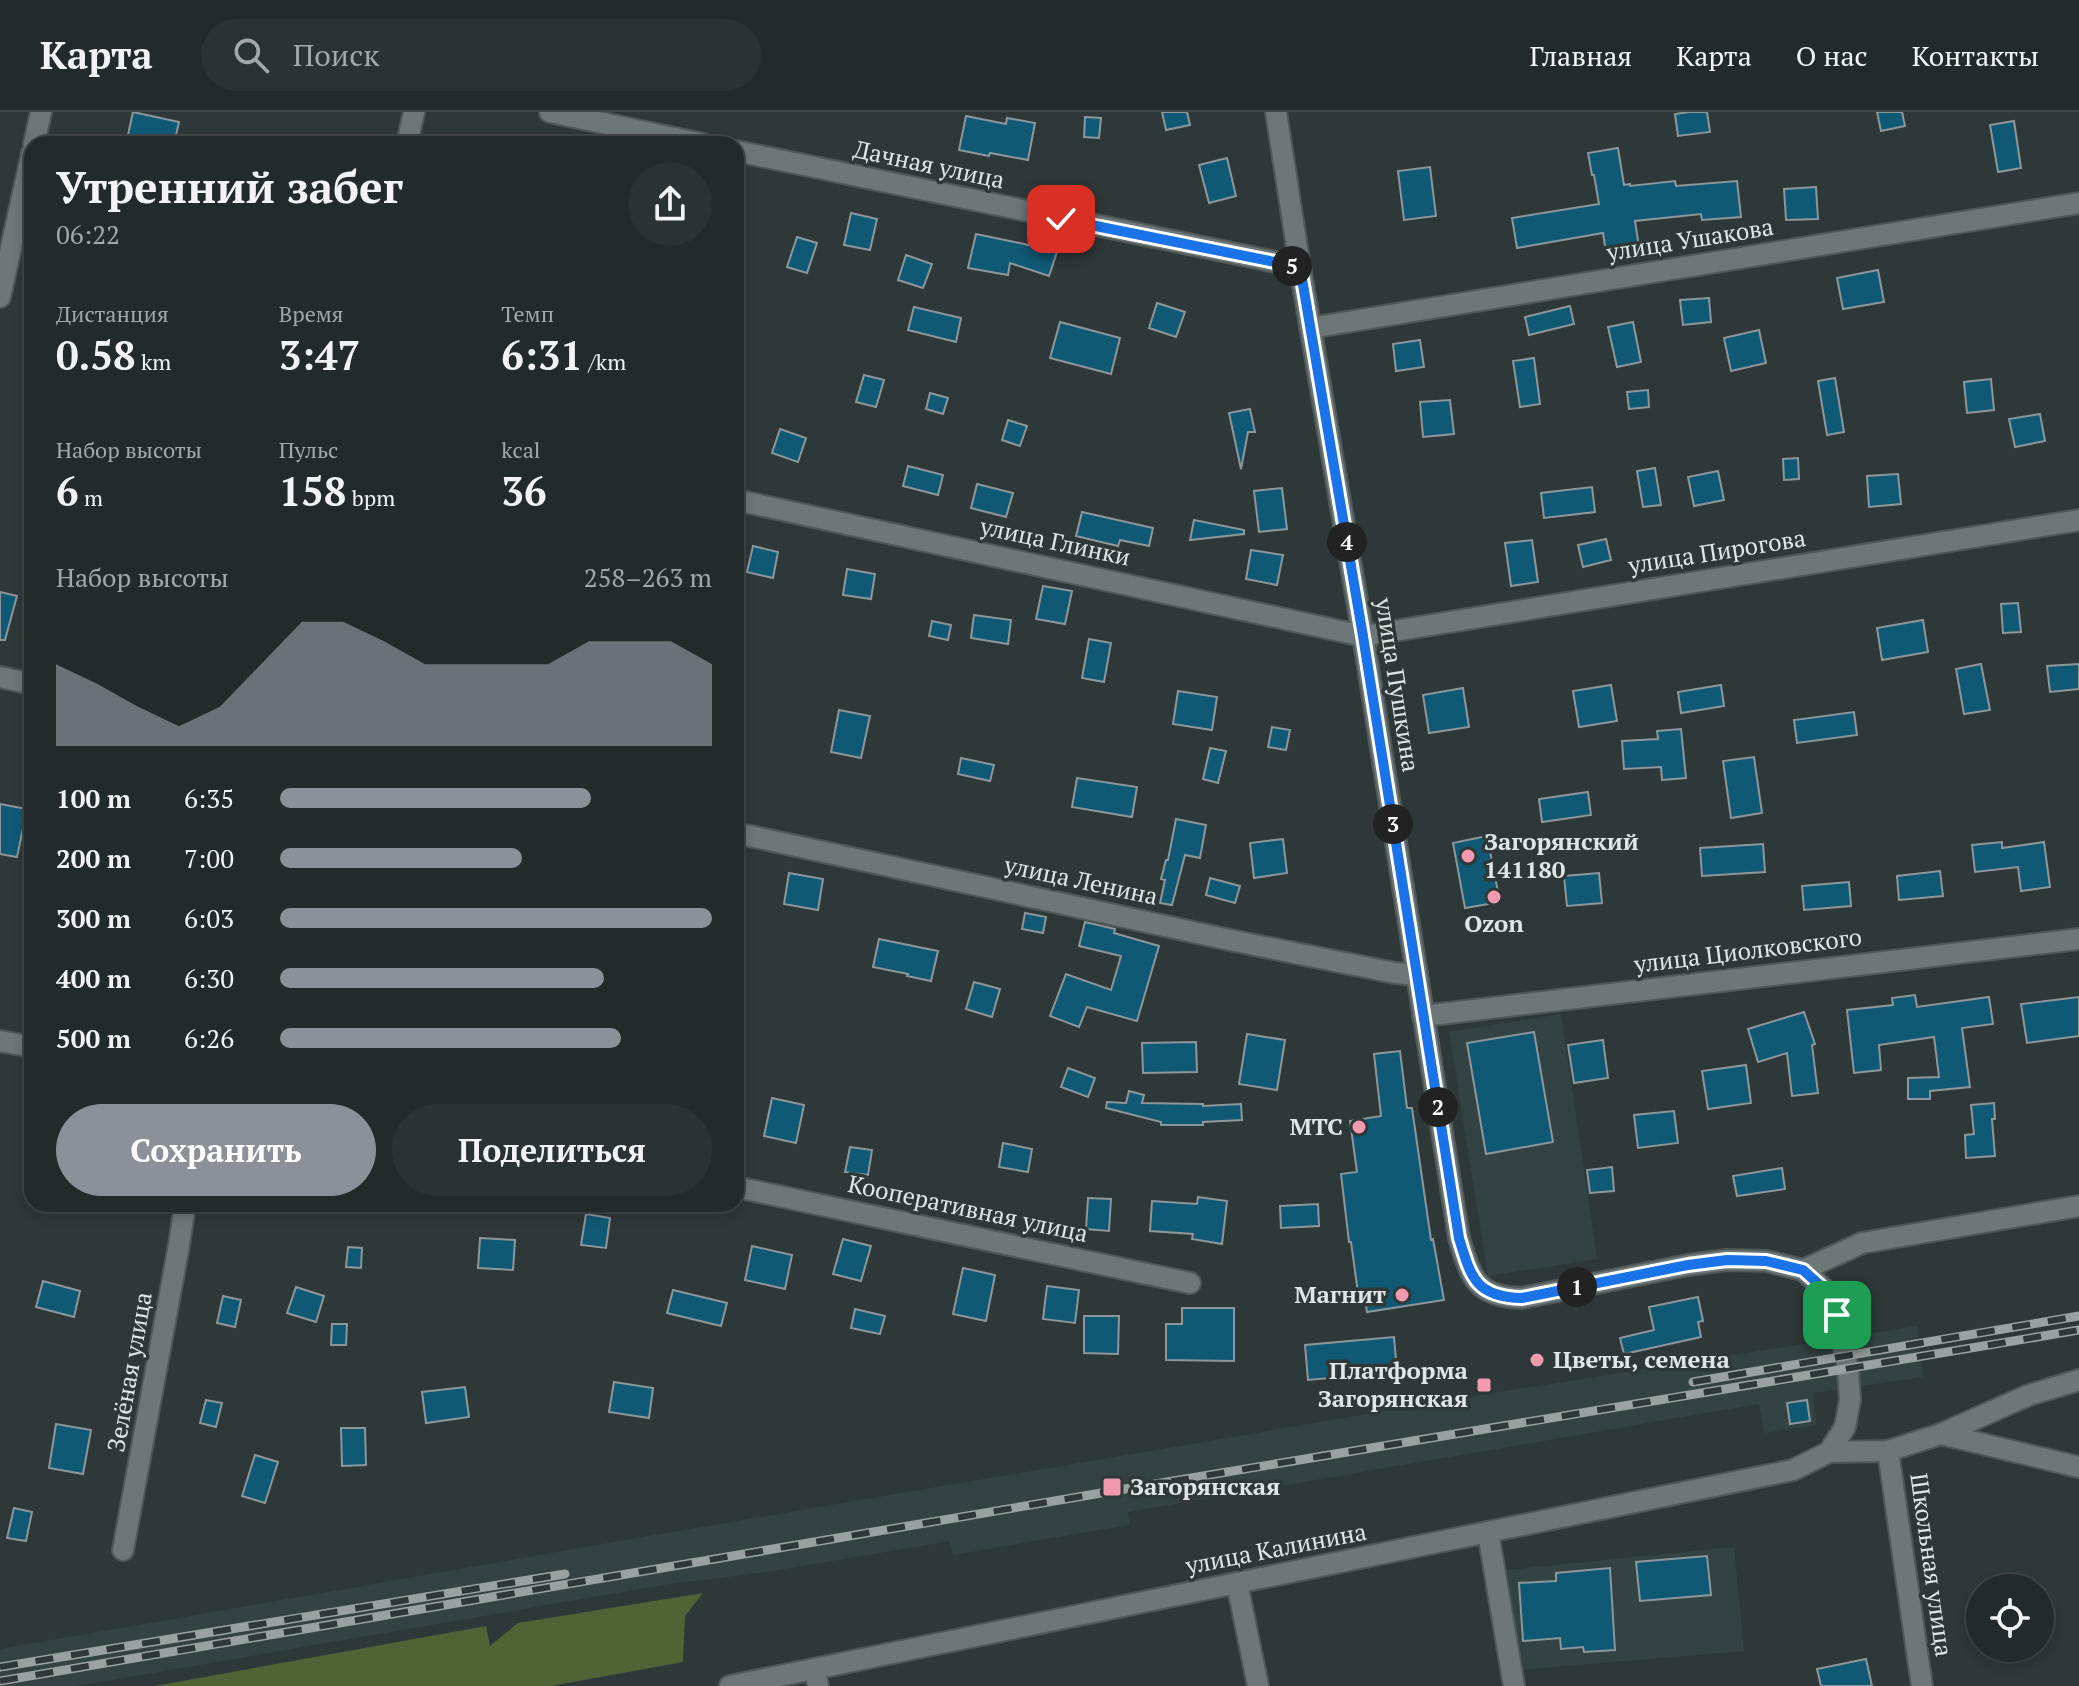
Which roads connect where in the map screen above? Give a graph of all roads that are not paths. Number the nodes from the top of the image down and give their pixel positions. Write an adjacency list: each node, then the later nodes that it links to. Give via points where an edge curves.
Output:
1 (41, 112): 5 (street)
2 (414, 112): 6 (street)
3 (550, 112): 7 (street)
4 (1276, 112): 11 (street, улица Пушкина)
5 (36, 136)
6 (409, 136)
7 (665, 136)
8 (744, 153): 11 (street, Дачная улица)
9 (24, 189): 12 (street)
10 (2079, 203): 13 (street, улица Ушакова)
11 (1300, 267): 13 (street, улица Пушкина)
12 (0, 297)
13 (1310, 328): 16 (street, улица Пушкина)
14 (744, 502): 16 (street, улица Глинки)
15 (2079, 520): 16 (street, улица Пирогова)
16 (1363, 636): 21 (street, улица Пушкина)
17 (0, 677): 18 (street)
18 (24, 682)
19 (744, 835): 21 (street, улица Ленина)
20 (2079, 939): 22 (street, улица Циолковского)
21 (1417, 975): 22 (street, улица Пушкина)
22 (1423, 1016): 28 (street, улица Пушкина, via 1459,1238 1467,1266 1487,1292 1522,1298 1727,1260 1766,1261)
23 (0, 1041): 24 (street)
24 (24, 1046)
25 (744, 1189): 29 (street, Кооперативная улица)
26 (2079, 1206): 28 (street, via 1862,1243)
27 (184, 1212): 36 (street, Зелёная улица)
28 (1803, 1270): 33 (street, via 1823,1288 1837,1315 1848,1369 1845,1427)
29 (1190, 1283)
30 (2079, 1380): 31 (street, via 2029,1395)
31 (1941, 1434): 32 (street); 34 (street)
32 (1888, 1451): 33 (street); 42 (street, Школьная улица)
33 (1829, 1452): 35 (street, улица Калинина, via 1793,1470)
34 (2079, 1467)
35 (1488, 1532): 37 (street, улица Калинина); 41 (street)
36 (123, 1550)
37 (1237, 1583): 38 (street, улица Калинина); 40 (street)
38 (816, 1677): 39 (street, улица Калинина)
39 (730, 1686)
40 (1258, 1686)
41 (1514, 1686)
42 (1922, 1686)

